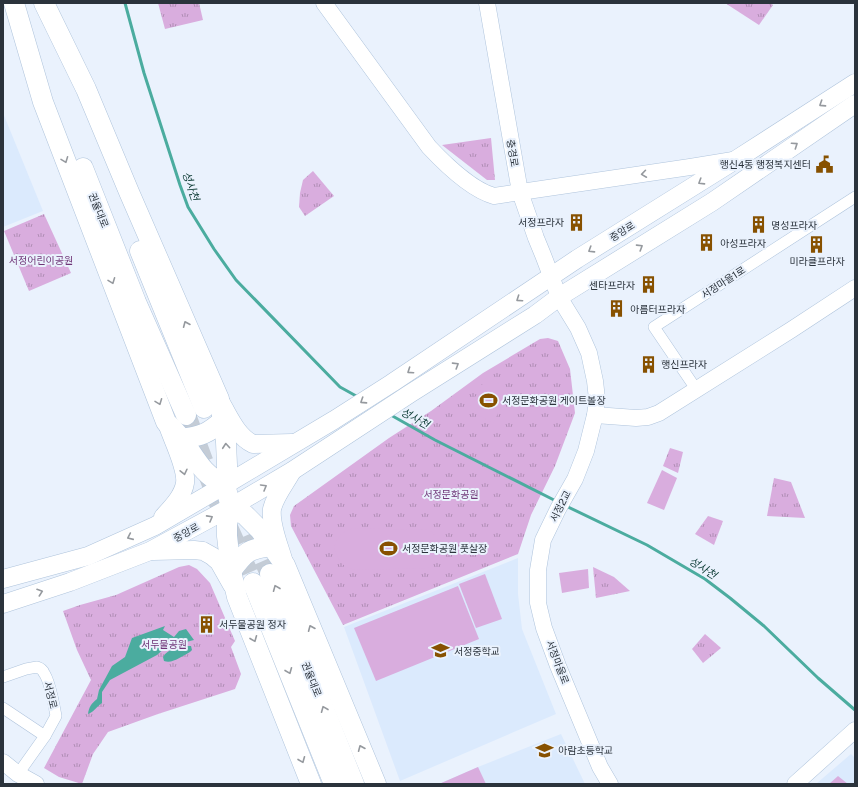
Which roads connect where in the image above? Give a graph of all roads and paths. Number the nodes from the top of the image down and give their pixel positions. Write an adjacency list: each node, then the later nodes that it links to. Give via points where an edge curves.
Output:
1 (15, 3): 15 (highway, 권율대로, via 136,302); 18 (highway, one-way to 18, via 43,102)
2 (41, 3): 15 (highway)
3 (44, 3): 15 (highway, one-way to 3, via 129,192 86,89)
4 (324, 3): 9 (main road, via 438,157 486,194 494,196)
5 (487, 3): 9 (main road, 충경로)
6 (855, 83): 8 (main road, 중앙로, one-way to 8)
7 (855, 104): 13 (main road, one-way to 7, via 712,202)
8 (737, 159): 9 (main road, one-way to 9); 11 (main road, 중앙로, one-way to 11)
9 (520, 192): 11 (main road, 충경로)
10 (855, 198): 14 (street, 서정마을1로, via 654,327)
11 (551, 277): 13 (main road, 충경로); 20 (main road, 중앙로, one-way to 20, via 392,383)
12 (855, 288): 14 (main road)
13 (559, 297): 16 (main road, via 578,328 589,353 597,399); 21 (main road, 중앙로, one-way to 13)
14 (696, 389): 16 (main road, via 659,413 648,417)
15 (203, 407): 17 (highway); 20 (main road, via 253,444)
16 (595, 415): 25 (main road, 서정2교, via 586,451 575,479)
17 (223, 420): 19 (highway, via 210,432); 22 (highway, one-way to 17)
18 (166, 422): 19 (highway); 24 (main road, one-way to 24, via 184,472 185,484 175,504)
19 (181, 439): 22 (highway, via 198,464 216,481)
20 (297, 442): 22 (main road, 중앙로)
21 (292, 471): 23 (main road, 중앙로, one-way to 21); 29 (main road, via 272,508 275,530)
22 (226, 485): 23 (highway); 24 (main road, 중앙로)
23 (231, 507): 26 (highway, via 245,515); 27 (main road, 중앙로, one-way to 23); 28 (highway, via 227,536)
24 (154, 526): 30 (main road, 중앙로, one-way to 30, via 88,556)
25 (546, 534): 44 (main road, 서정마을로, via 538,570 538,603 544,628 600,767)
26 (271, 546): 28 (highway, via 247,552); 29 (highway)
27 (150, 551): 31 (main road, via 203,551 219,562); 32 (main road, 중앙로, one-way to 27, via 70,582)
28 (231, 571): 31 (highway)
29 (269, 574): 41 (highway, 권율대로, one-way to 41); 42 (highway, 권율대로, one-way to 29); 43 (highway, one-way to 29)
30 (3, 579)
31 (237, 597): 40 (highway, one-way to 40)
32 (3, 604)
33 (3, 677): 36 (street, 서정로, via 26,669 42,669 56,716)
34 (3, 708): 36 (street)
35 (851, 734): 45 (main road)
36 (45, 736): 38 (street, 서정로)
37 (3, 762): 38 (main road)
38 (18, 774): 39 (main road)
39 (36, 784)
40 (312, 784)
41 (334, 784)
42 (354, 784)
43 (376, 784)
44 (610, 784)
45 (795, 784)

